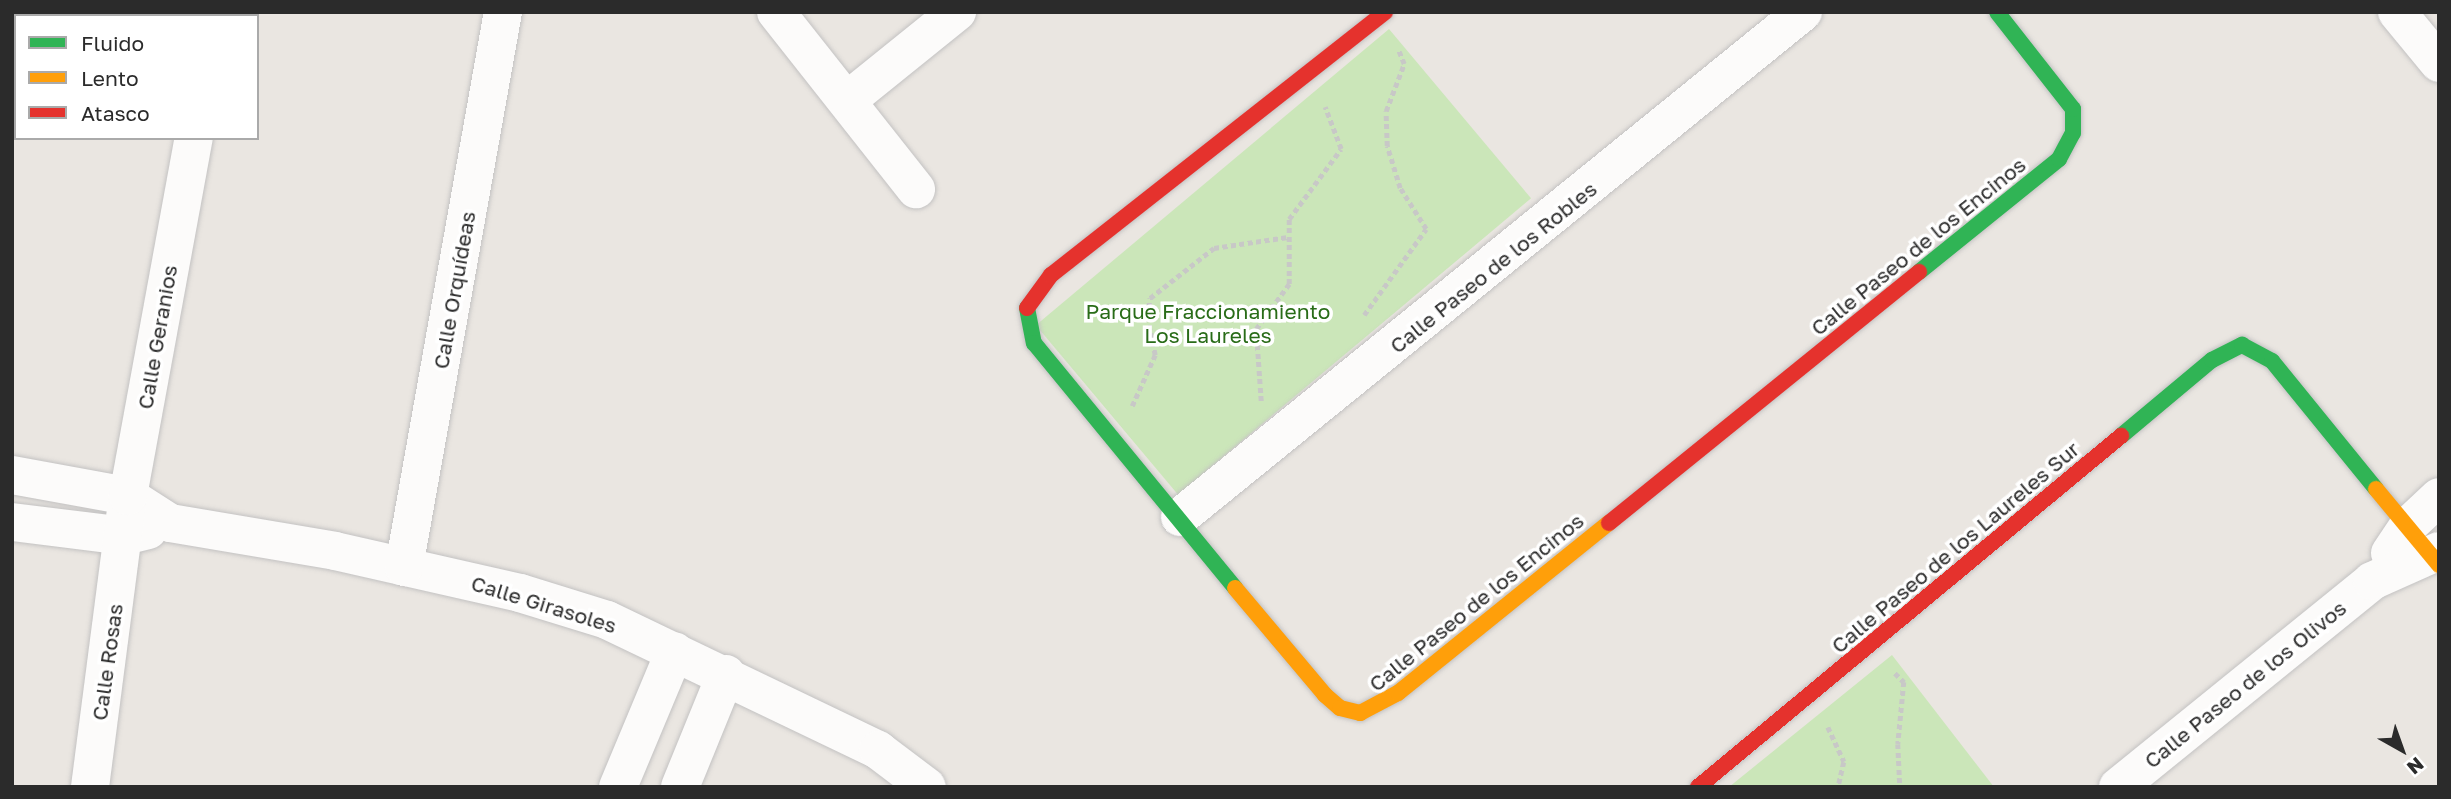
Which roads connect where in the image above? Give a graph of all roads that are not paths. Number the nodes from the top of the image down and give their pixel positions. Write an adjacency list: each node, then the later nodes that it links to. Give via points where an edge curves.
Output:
1 (503, 12): 21 (street, Calle Orquídeas)
2 (776, 12): 9 (street)
3 (957, 12): 9 (street)
4 (1385, 12): 15 (street, Calle Paseo de los Encinos, via 1051,275 1027,307 1034,343 1108,438)
5 (1803, 12): 15 (street, Calle Paseo de los Robles, via 1358,378)
6 (1997, 12): 15 (street, Calle Paseo de los Encinos, via 2073,109 2073,133 2059,159 1378,708 1360,713 1340,708 1325,695)
7 (2397, 12): 8 (street)
8 (2439, 63)
9 (849, 99): 11 (street)
10 (194, 140): 13 (street, Calle Geranios)
11 (916, 189)
12 (12, 475): 13 (street, Calle Girasoles)
13 (128, 496): 17 (street, Calle Girasoles); 19 (street, Calle Geranios)
14 (2439, 497): 18 (street, Calle Paseo de los Olivos)
15 (1180, 517)
16 (12, 522): 19 (street, Calle Girasoles)
17 (170, 523): 19 (street, Calle Girasoles); 21 (street, Calle Girasoles)
18 (2408, 526): 20 (street); 22 (street, Calle Paseo de los Olivos); 29 (street, Calle Paseo de los Laureles Sur, via 2273,361 2242,345 2211,360)
19 (124, 537): 25 (street, Calle Rosas)
20 (2437, 557): 22 (street, Calle Paseo de los Olivos)
21 (404, 567): 23 (street, Calle Girasoles, via 607,620)
22 (2372, 581): 30 (street, Calle Paseo de los Olivos)
23 (675, 651): 24 (street, Calle Girasoles); 26 (street)
24 (726, 674): 27 (street); 28 (street, Calle Girasoles, via 878,750)
25 (90, 787)
26 (618, 787)
27 (680, 787)
28 (927, 787)
29 (1698, 787)
30 (2118, 787)

